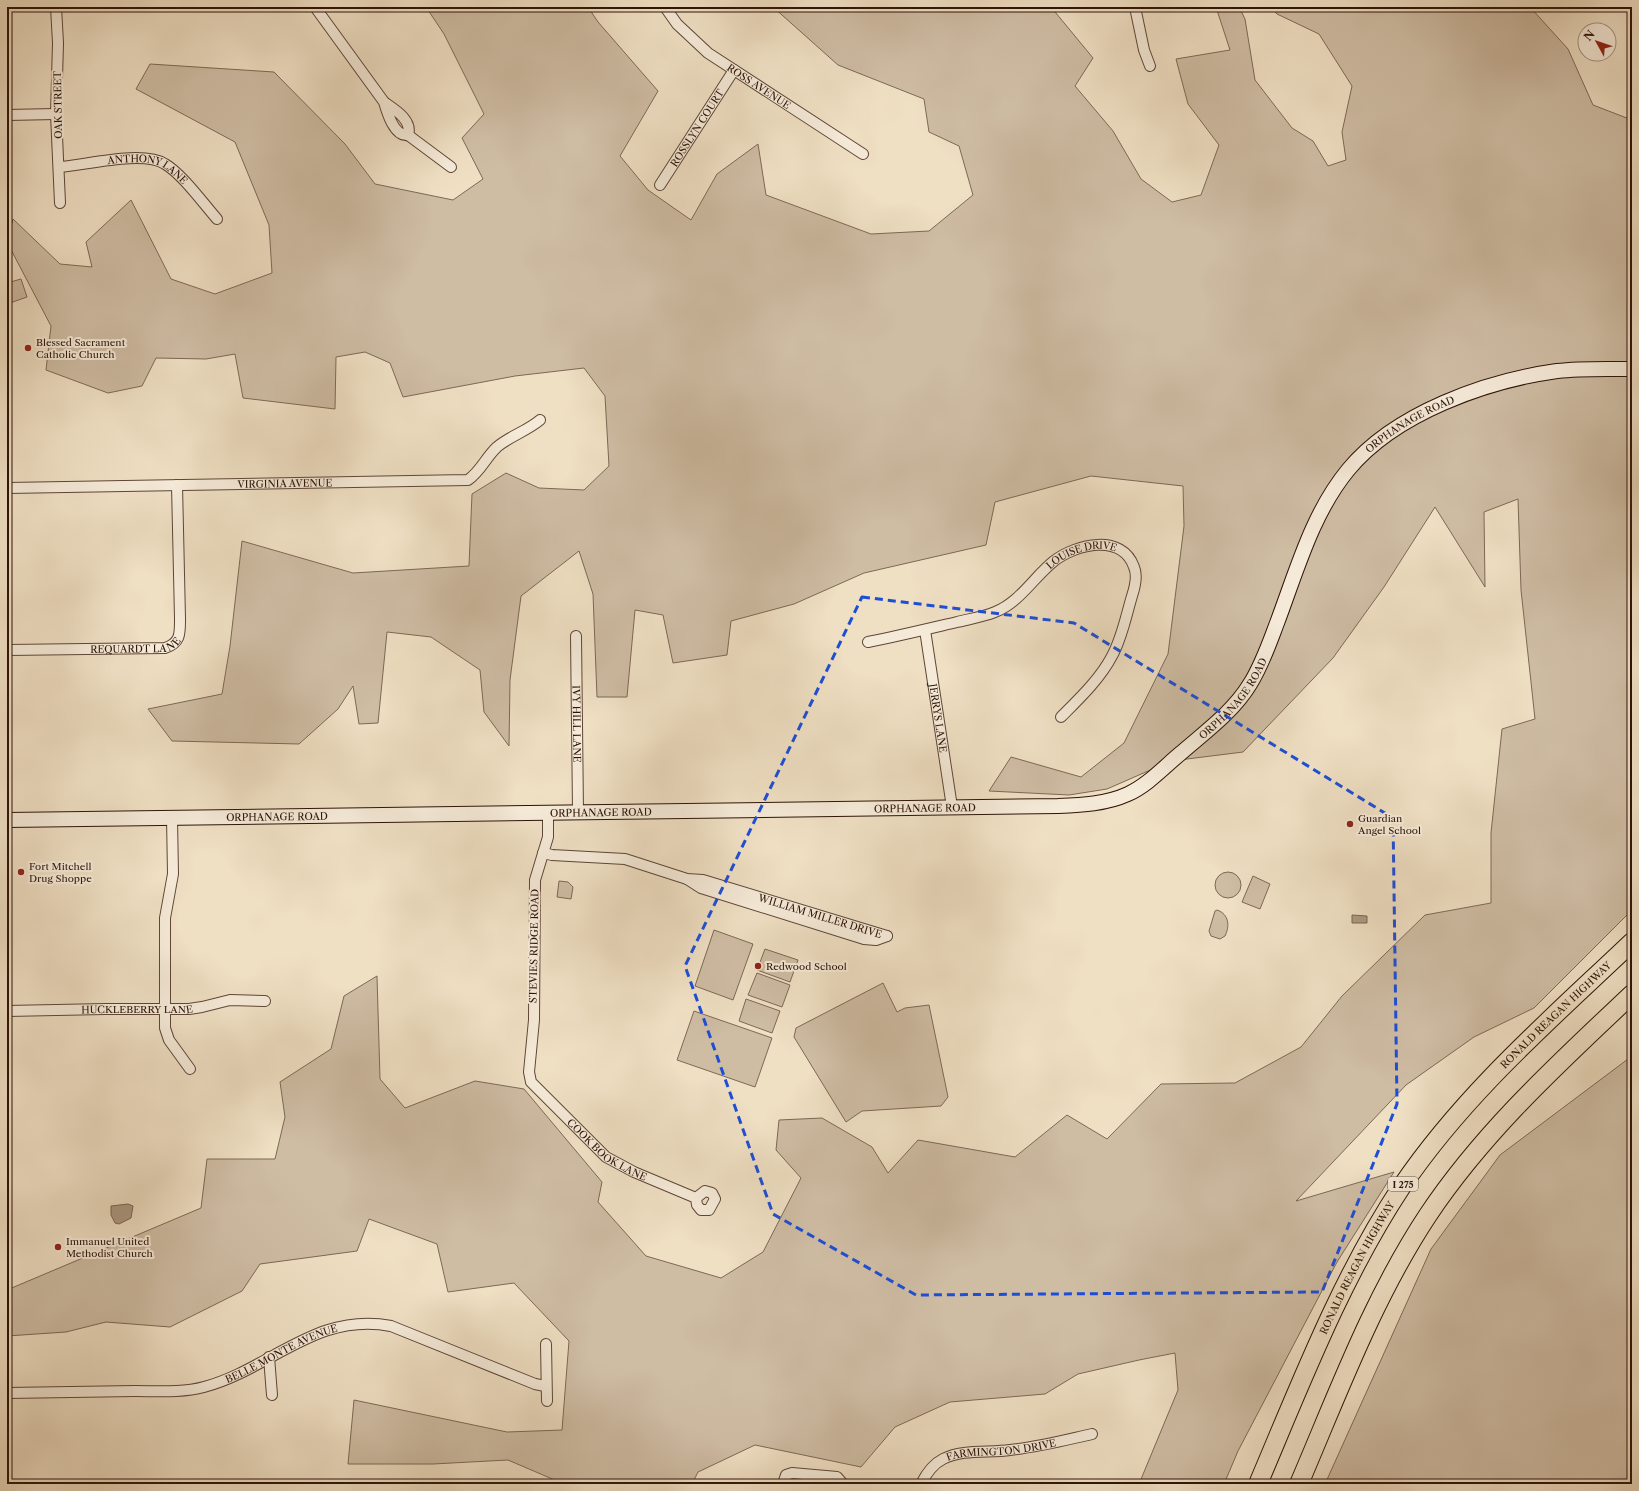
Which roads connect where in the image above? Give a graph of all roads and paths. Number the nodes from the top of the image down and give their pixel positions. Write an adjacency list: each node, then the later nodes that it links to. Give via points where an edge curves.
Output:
1 (56, 7): 7 (street, OAK STREET)
2 (315, 7): 11 (street, via 384,102 390,120 400,133 408,135)
3 (665, 7): 6 (street, ROSS AVENUE, via 692,39)
4 (1135, 7): 5 (street)
5 (1150, 66)
6 (734, 70): 9 (street, ROSS AVENUE); 12 (street, ROSSLYN COURT)
7 (56, 114): 8 (street); 10 (street, OAK STREET)
8 (7, 115)
9 (862, 154)
10 (60, 167): 13 (street, OAK STREET); 14 (street, ANTHONY LANE, via 135,158 159,161 178,174)
11 (451, 167)
12 (660, 185)
13 (60, 203)
14 (217, 219)
15 (1632, 369): 24 (main road, ORPHANAGE ROAD, via 1557,371 1501,383 1432,407 1378,440 1349,469 1325,503 1308,539 1265,656 1250,685 1226,713 1144,784 1128,794 1086,804)
16 (540, 420): 17 (street, VIRGINIA AVENUE, via 531,428 498,446 468,480)
17 (177, 485): 18 (street, VIRGINIA AVENUE); 22 (street, REQUARDT LANE, via 180,618 179,638 176,643 165,648)
18 (7, 488)
19 (925, 630): 21 (street, LOUISE DRIVE); 23 (street, LOUISE DRIVE, via 1004,608 1022,594 1054,561 1067,553 1104,544 1119,548 1130,558 1136,573 1134,591 1121,633 1112,657); 24 (street, JERRYS LANE)
20 (576, 636): 25 (street, IVY HILL LANE)
21 (868, 642)
22 (7, 650)
23 (1061, 717)
24 (952, 807): 25 (main road, ORPHANAGE ROAD)
25 (578, 811): 26 (main road, ORPHANAGE ROAD)
26 (548, 812): 27 (main road, ORPHANAGE ROAD); 29 (street, STEVIES RIDGE ROAD, via 548,837)
27 (172, 818): 28 (main road, ORPHANAGE ROAD); 34 (street, via 173,874 165,918)
28 (7, 820)
29 (543, 853): 30 (street, WILLIAM MILLER DRIVE, via 625,859); 37 (street, STEVIES RIDGE ROAD, via 535,880 534,1020 529,1072)
30 (687, 879): 30 (street, WILLIAM MILLER DRIVE, via 701,888 864,939 876,940 887,936 703,880)
31 (1632, 942): 49 (highway, RONALD REAGAN HIGHWAY / I 275, via 1494,1075 1451,1122 1403,1185 1347,1282)
32 (1632, 994): 50 (highway, via 1523,1099 1475,1152 1428,1215 1393,1273 1362,1335)
33 (265, 1001): 34 (street, HUCKLEBERRY LANE, via 230,1000 202,1007)
34 (164, 1009): 35 (street, HUCKLEBERRY LANE, via 46,1009); 36 (street, via 167,1036)
35 (7, 1012)
36 (190, 1069)
37 (531, 1082): 38 (street, COOK BOOK LANE, via 606,1157 634,1172)
38 (696, 1198)
39 (546, 1344): 41 (street)
40 (269, 1357): 41 (street, BELLE MONTE AVENUE, via 319,1332 337,1327 378,1324 391,1326 534,1384); 42 (street, BELLE MONTE AVENUE, via 224,1380 203,1387); 43 (street)
41 (545, 1386): 44 (street)
42 (7, 1393)
43 (272, 1395)
44 (547, 1401)
45 (1092, 1434): 48 (street, FARMINGTON DRIVE, via 1012,1450 950,1456 936,1464)
46 (783, 1484): 47 (street, via 786,1475 792,1473 836,1477)
47 (843, 1484)
48 (921, 1484)
49 (1258, 1484)
50 (1299, 1484)

